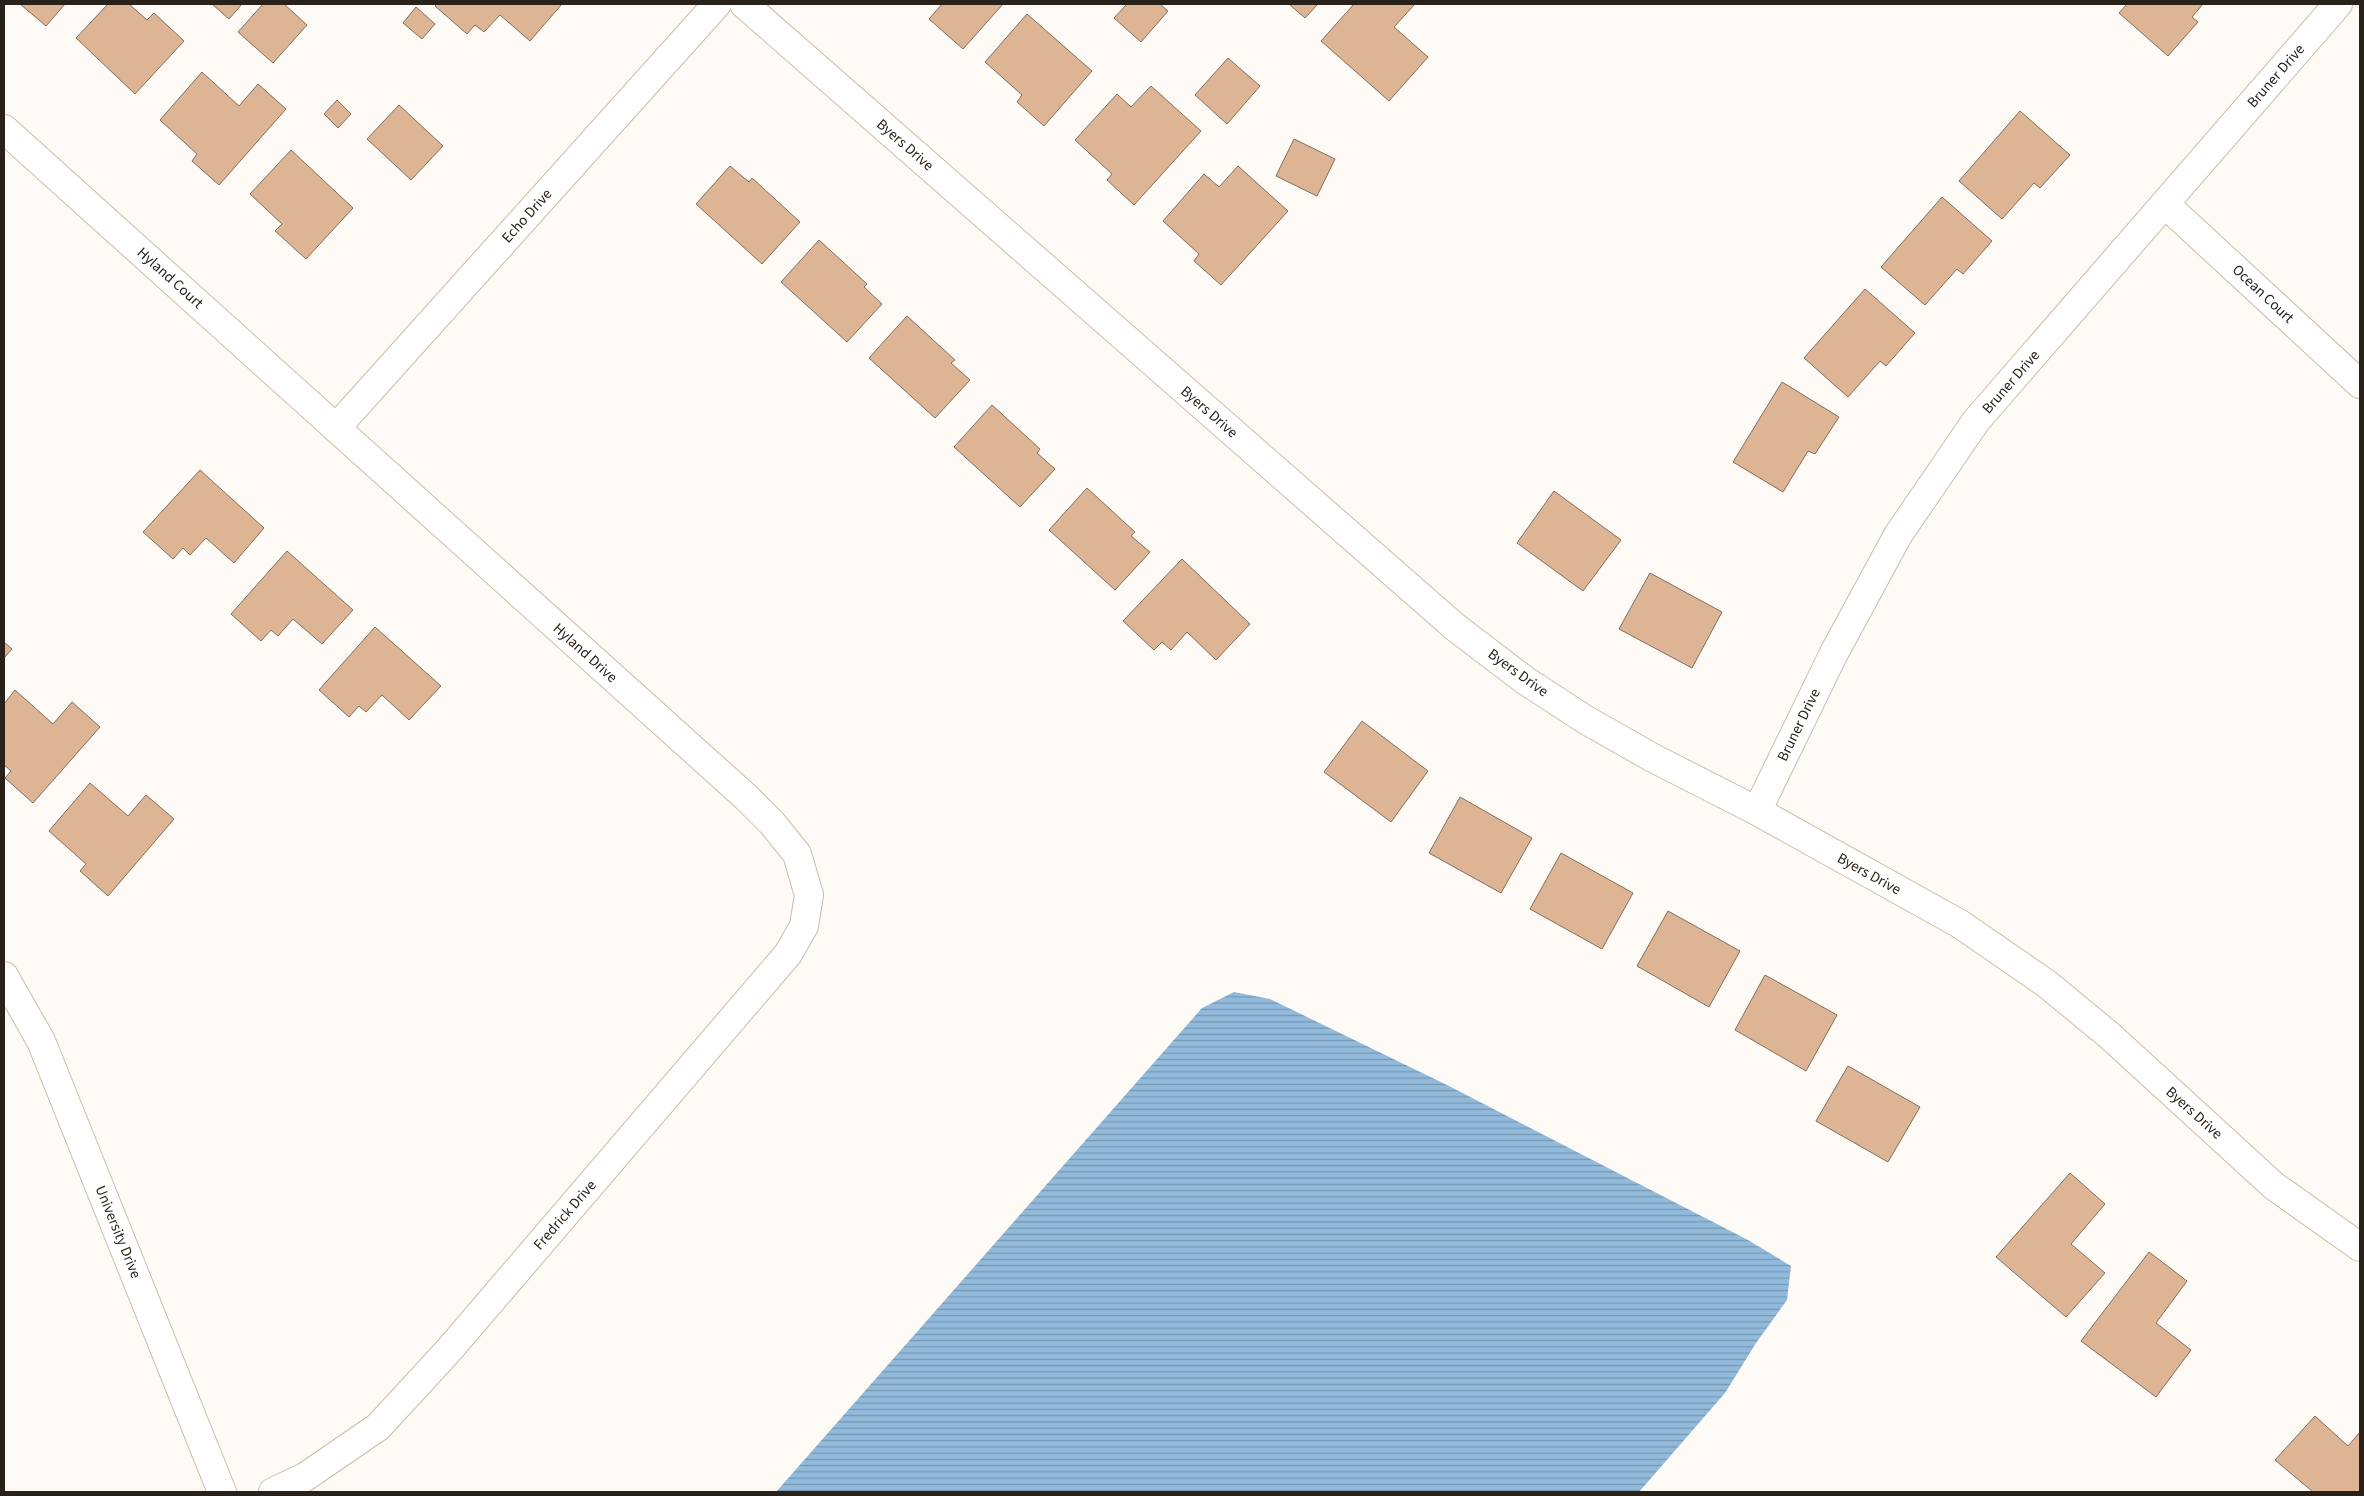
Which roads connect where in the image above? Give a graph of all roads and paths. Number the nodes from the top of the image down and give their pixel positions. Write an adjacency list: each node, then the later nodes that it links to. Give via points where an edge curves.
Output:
1 (717, 4): 7 (street, Echo Drive)
2 (744, 4): 8 (street, Byers Drive, via 1455,627 1526,681 1586,720)
3 (2338, 4): 5 (street, Bruner Drive)
4 (4, 129): 7 (street, Hyland Court)
5 (2165, 204): 6 (street, Ocean Court); 8 (street, Bruner Drive, via 1976,421 1898,535 1834,653)
6 (2360, 384)
7 (336, 428): 9 (street, Hyland Drive, via 772,823 797,854)
8 (1757, 811): 11 (street, Byers Drive, via 1960,924 2047,984 2110,1036 2274,1186)
9 (809, 895): 13 (street, Fredrick Drive, via 804,926 788,954 449,1350 378,1427 305,1477)
10 (4, 976): 12 (street, University Drive, via 41,1041)
11 (2360, 1247)
12 (222, 1492)
13 (272, 1492)

